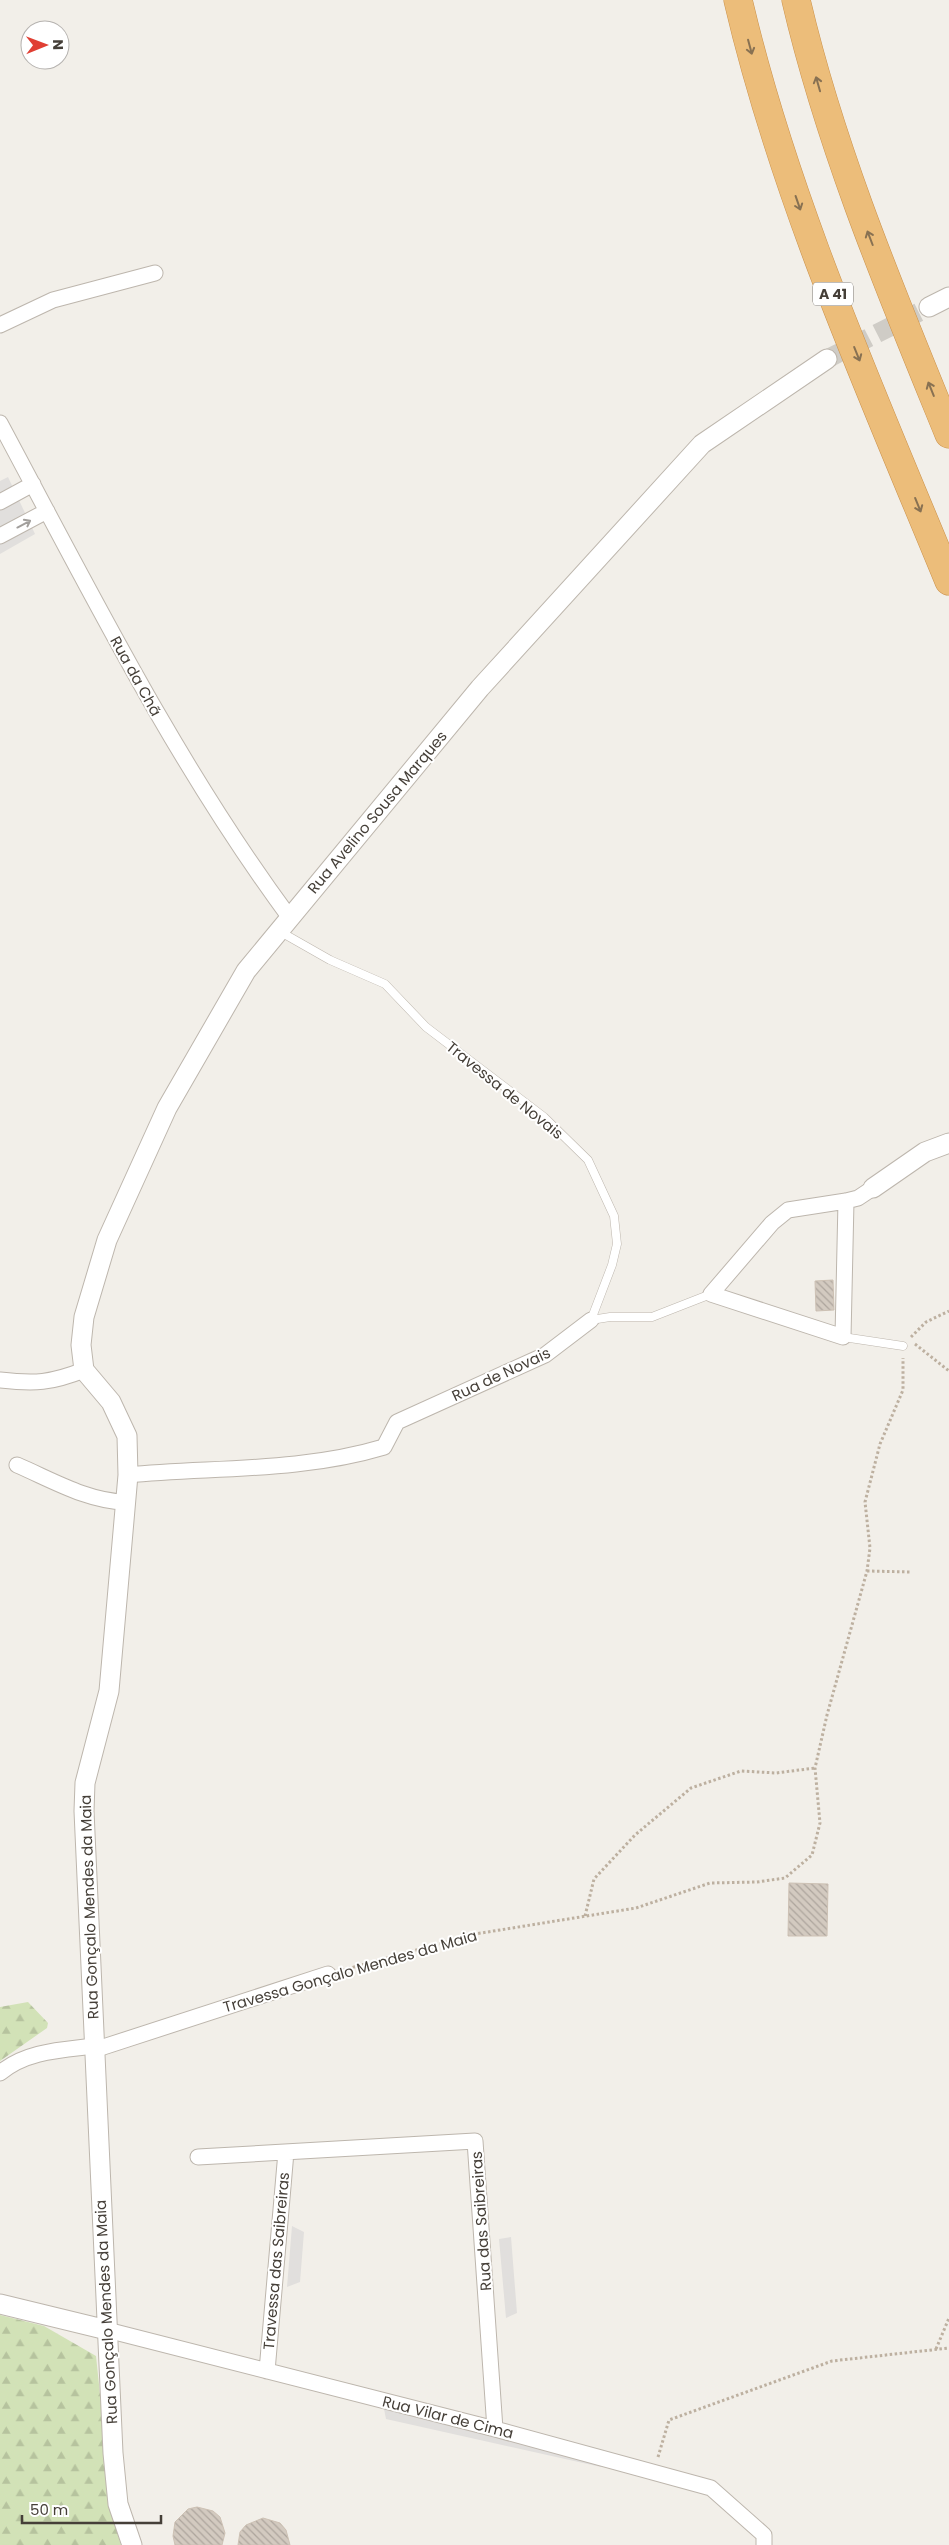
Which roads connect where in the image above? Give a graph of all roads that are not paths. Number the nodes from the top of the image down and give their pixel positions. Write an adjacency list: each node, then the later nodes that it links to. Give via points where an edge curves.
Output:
1 (738, 0): 14 (highway, A 41, one-way to 14, via 763,95 802,213)
2 (796, 0): 9 (highway, one-way to 2, via 838,148)
3 (155, 273): 6 (street, via 53,300)
4 (949, 297): 5 (street)
5 (928, 307)
6 (0, 325)
7 (827, 359): 15 (street, Rua Avelino Sousa Marques, via 702,444 480,688)
8 (0, 424): 10 (street, Rua da Chã)
9 (949, 434)
10 (33, 484): 11 (street); 12 (street, Rua da Chã)
11 (0, 502)
12 (47, 511): 13 (street, one-way to 12); 15 (street, Rua da Chã, via 151,704 261,879)
13 (0, 536)
14 (949, 582)
15 (284, 924): 20 (lane, Travessa de Novais, via 330,960 385,984 426,1027 544,1117 588,1160 614,1216 617,1244); 23 (street, Rua Avelino Sousa Marques, via 246,971 167,1108 107,1240 84,1317 81,1345)
16 (949, 1143): 17 (street, via 925,1152)
17 (873, 1188): 18 (street, via 858,1198)
18 (846, 1201): 19 (street, via 788,1210 772,1223); 21 (street)
19 (711, 1294): 20 (lane, via 652,1317); 21 (street)
20 (591, 1320): 26 (street, Rua de Novais, via 545,1355 397,1422 384,1447 350,1457 290,1466)
21 (843, 1337): 22 (lane)
22 (903, 1346)
23 (84, 1370): 24 (street, via 57,1381 28,1383); 26 (street, Rua Gonçalo Mendes da Maia, via 111,1402 126,1436)
24 (0, 1380)
25 (17, 1465): 27 (street, via 81,1493)
26 (128, 1475): 27 (street, Rua Gonçalo Mendes da Maia)
27 (125, 1502): 29 (street, Rua Gonçalo Mendes da Maia, via 109,1691 85,1783)
28 (328, 1974): 29 (street, Travessa Gonçalo Mendes da Maia)
29 (94, 2048): 30 (street, Travessa Gonçalo Mendes da Maia, via 33,2055 13,2062); 34 (street, Rua Gonçalo Mendes da Maia)
30 (0, 2073)
31 (286, 2152): 32 (street, Rua das Saibreiras); 35 (street, Travessa das Saibreiras); 36 (street, Rua das Saibreiras, via 475,2141)
32 (198, 2157)
33 (0, 2304): 34 (street)
34 (107, 2330): 35 (street, Rua Vilar de Cima); 37 (street, Rua Gonçalo Mendes da Maia, via 118,2504)
35 (267, 2371): 36 (street, Rua Vilar de Cima)
36 (496, 2429): 38 (street, Rua Vilar de Cima, via 711,2488 764,2535)
37 (132, 2545)
38 (764, 2545)

